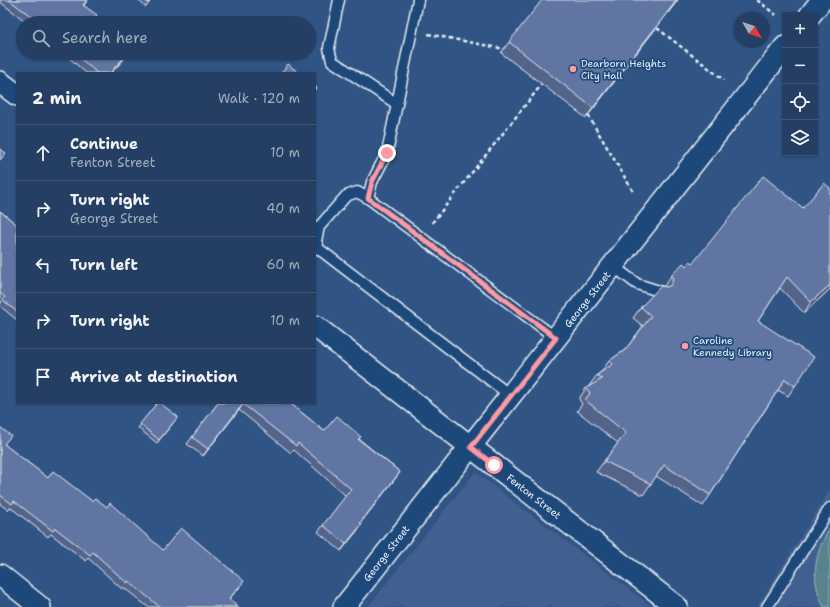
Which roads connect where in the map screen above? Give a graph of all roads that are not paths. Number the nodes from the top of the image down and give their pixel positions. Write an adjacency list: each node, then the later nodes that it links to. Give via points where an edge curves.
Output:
1 (339, 0): 8 (lane, via 329,48 332,61)
2 (418, 0): 8 (lane)
3 (822, 0): 4 (street)
4 (812, 12)
5 (784, 48): 10 (street, George Street)
6 (0, 82): 7 (street)
7 (16, 94)
8 (397, 104): 9 (lane, via 387,153 372,182)
9 (368, 198): 13 (lane); 14 (lane, via 357,192 346,196 319,227 316,241 318,249)
10 (613, 266): 11 (lane, via 637,284); 13 (street, George Street)
11 (659, 291)
12 (316, 327): 15 (street, Fenton Street)
13 (556, 338): 14 (street, George Street)
14 (510, 396): 15 (street, George Street)
15 (471, 447): 19 (street, George Street); 20 (street, Fenton Street)
16 (830, 508): 21 (lane)
17 (0, 576): 18 (street)
18 (40, 607)
19 (344, 607)
20 (678, 607)
21 (767, 607)

